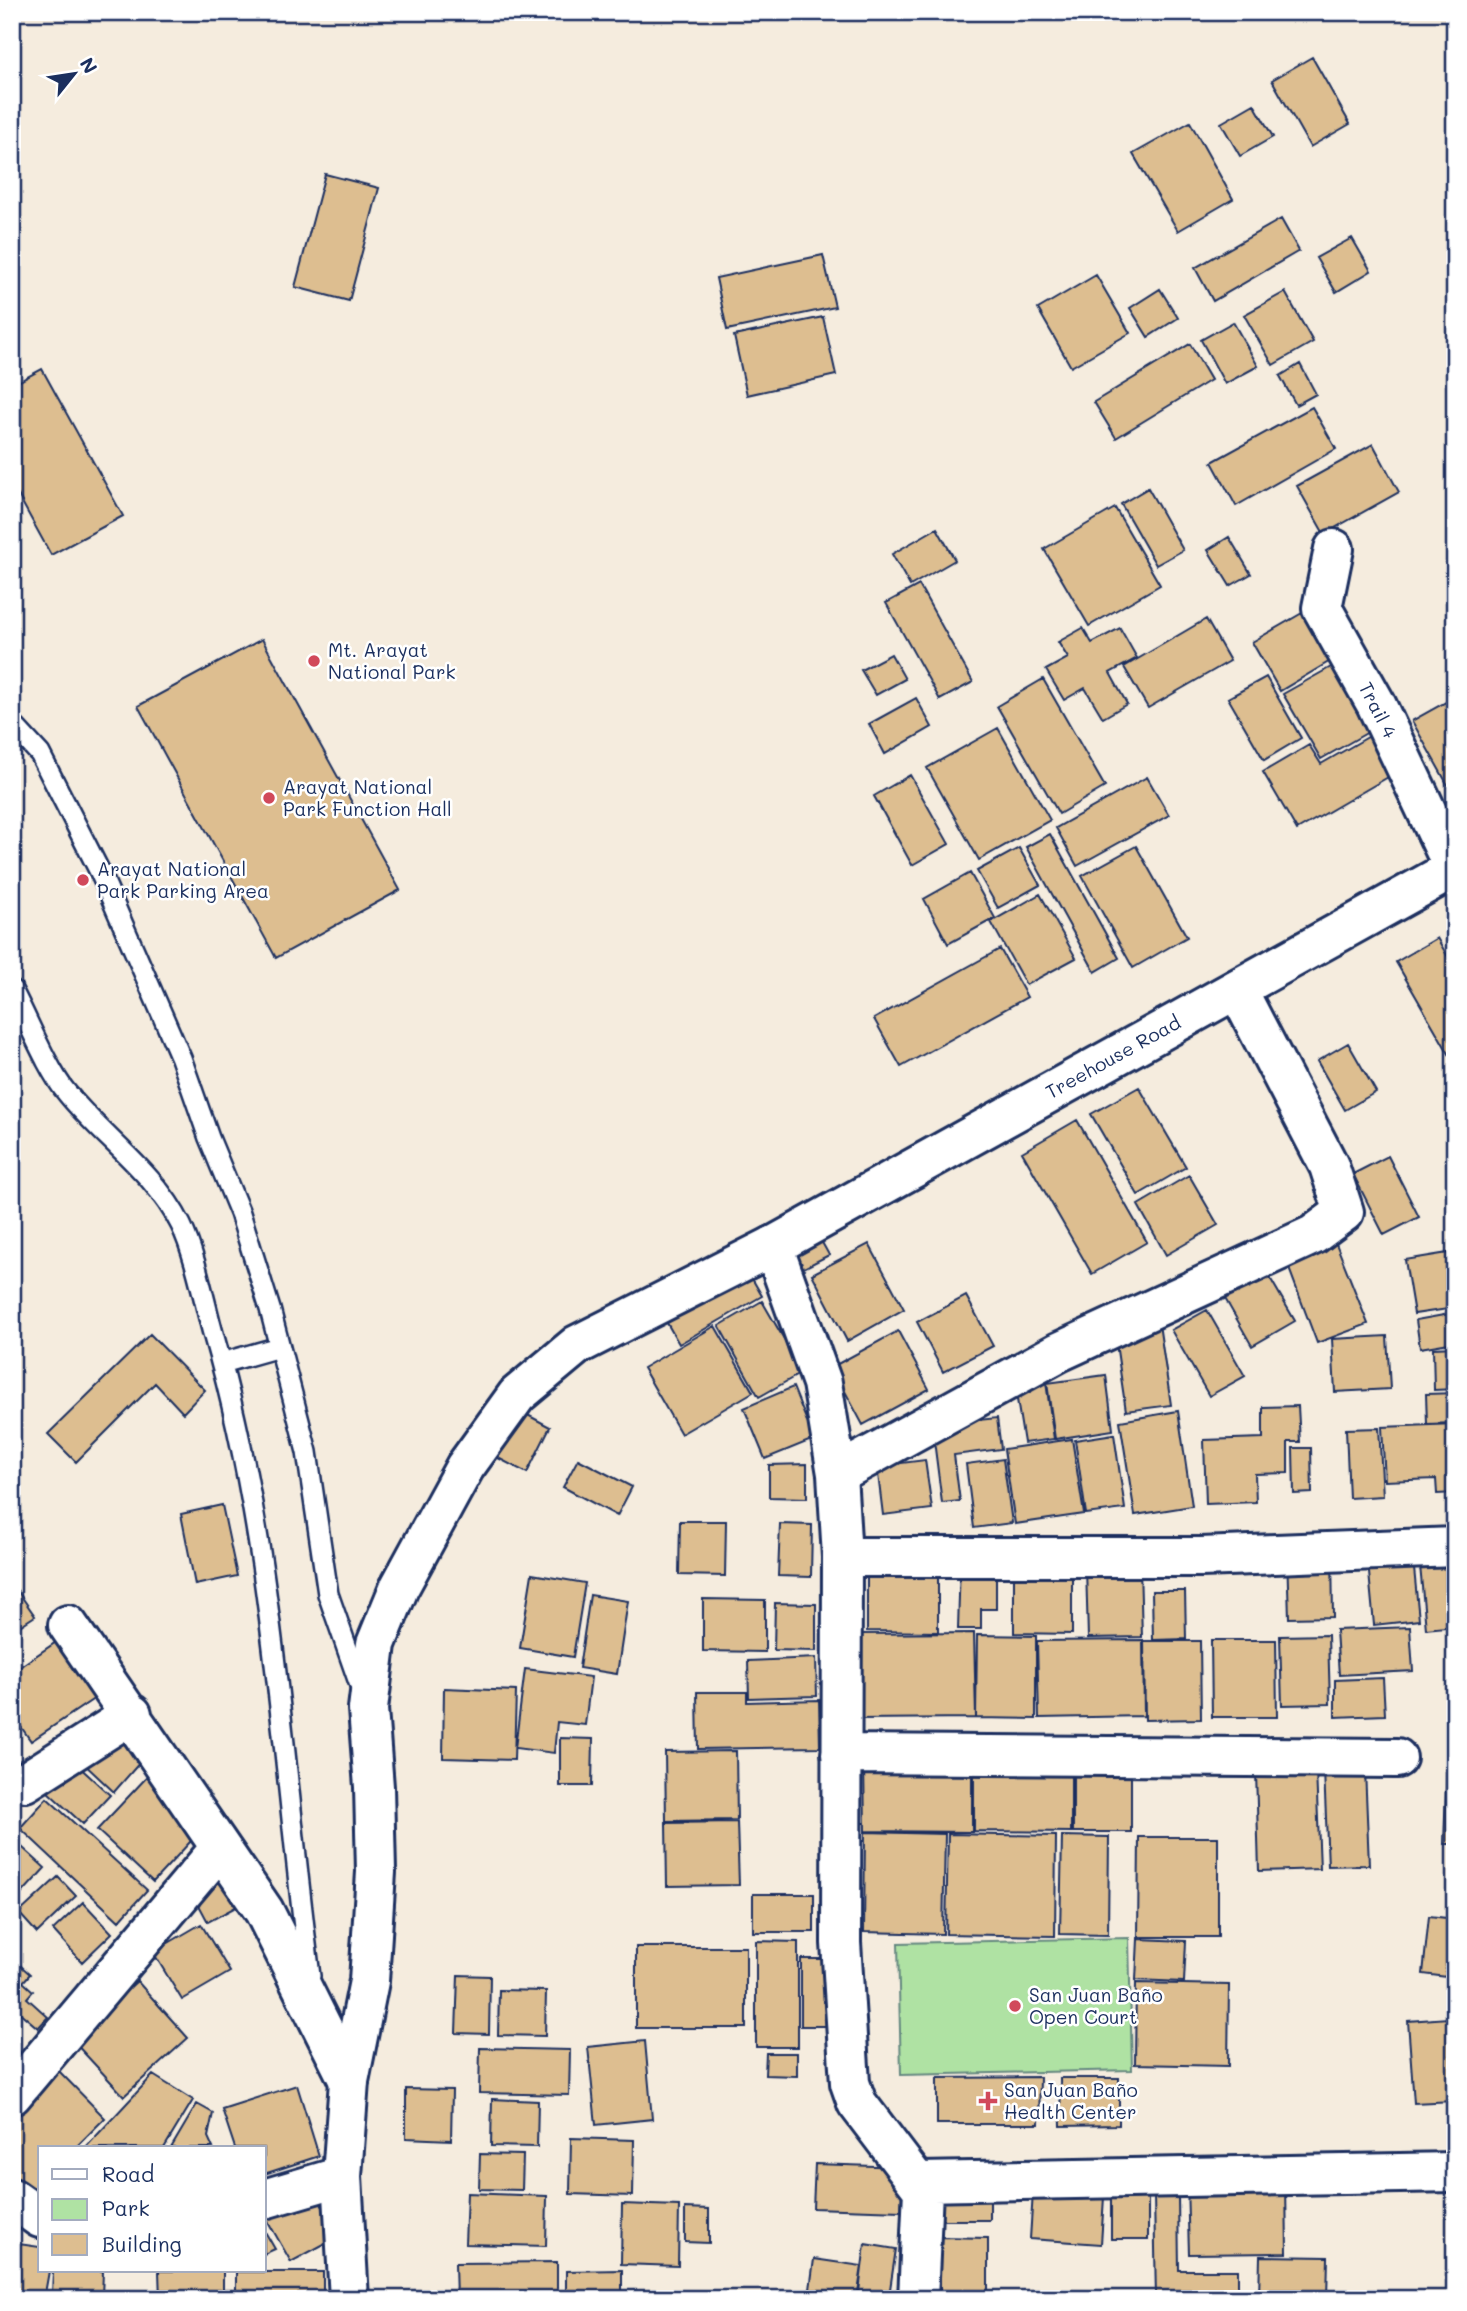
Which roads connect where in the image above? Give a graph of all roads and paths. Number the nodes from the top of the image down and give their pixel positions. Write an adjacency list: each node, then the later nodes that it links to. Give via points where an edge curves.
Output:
1 (1334, 550): 3 (street, Trail 4, via 1322,608 1376,704)
2 (12, 729): 7 (lane, via 16,727 40,754 100,872 181,1058 240,1213)
3 (1455, 868): 4 (street, Treehouse Road)
4 (1237, 989): 6 (street, Treehouse Road); 9 (street, via 1328,1166 1344,1212 1313,1235 1059,1352)
5 (12, 990): 8 (lane, via 65,1091 165,1196 182,1228)
6 (773, 1246): 9 (street, via 822,1383); 13 (street, Treehouse Road, via 577,1345 517,1395 465,1468 398,1588 376,1644)
7 (279, 1347): 8 (lane); 13 (lane, via 307,1452 328,1594)
8 (222, 1363): 19 (lane, via 260,1560 295,1828 303,1935)
9 (837, 1474): 11 (street)
10 (1455, 1547): 11 (street, via 1201,1557)
11 (842, 1557): 15 (street)
12 (68, 1625): 14 (street)
13 (368, 1709): 20 (street, Treehouse Road, via 376,1872 369,1981)
14 (132, 1714): 17 (street); 18 (street)
15 (841, 1754): 16 (street); 24 (street, via 841,1943 850,2083 857,2103)
16 (1397, 1759)
17 (25, 1782)
18 (220, 1848): 19 (street, via 264,1911); 21 (street)
19 (320, 2024): 20 (street)
20 (349, 2081): 23 (street, Treehouse Road)
21 (12, 2095)
22 (1455, 2172): 24 (street)
23 (342, 2176): 26 (street); 28 (street, Treehouse Road)
24 (920, 2182): 29 (street)
25 (12, 2198): 27 (street)
26 (266, 2198)
27 (38, 2217)
28 (349, 2299)
29 (918, 2299)

